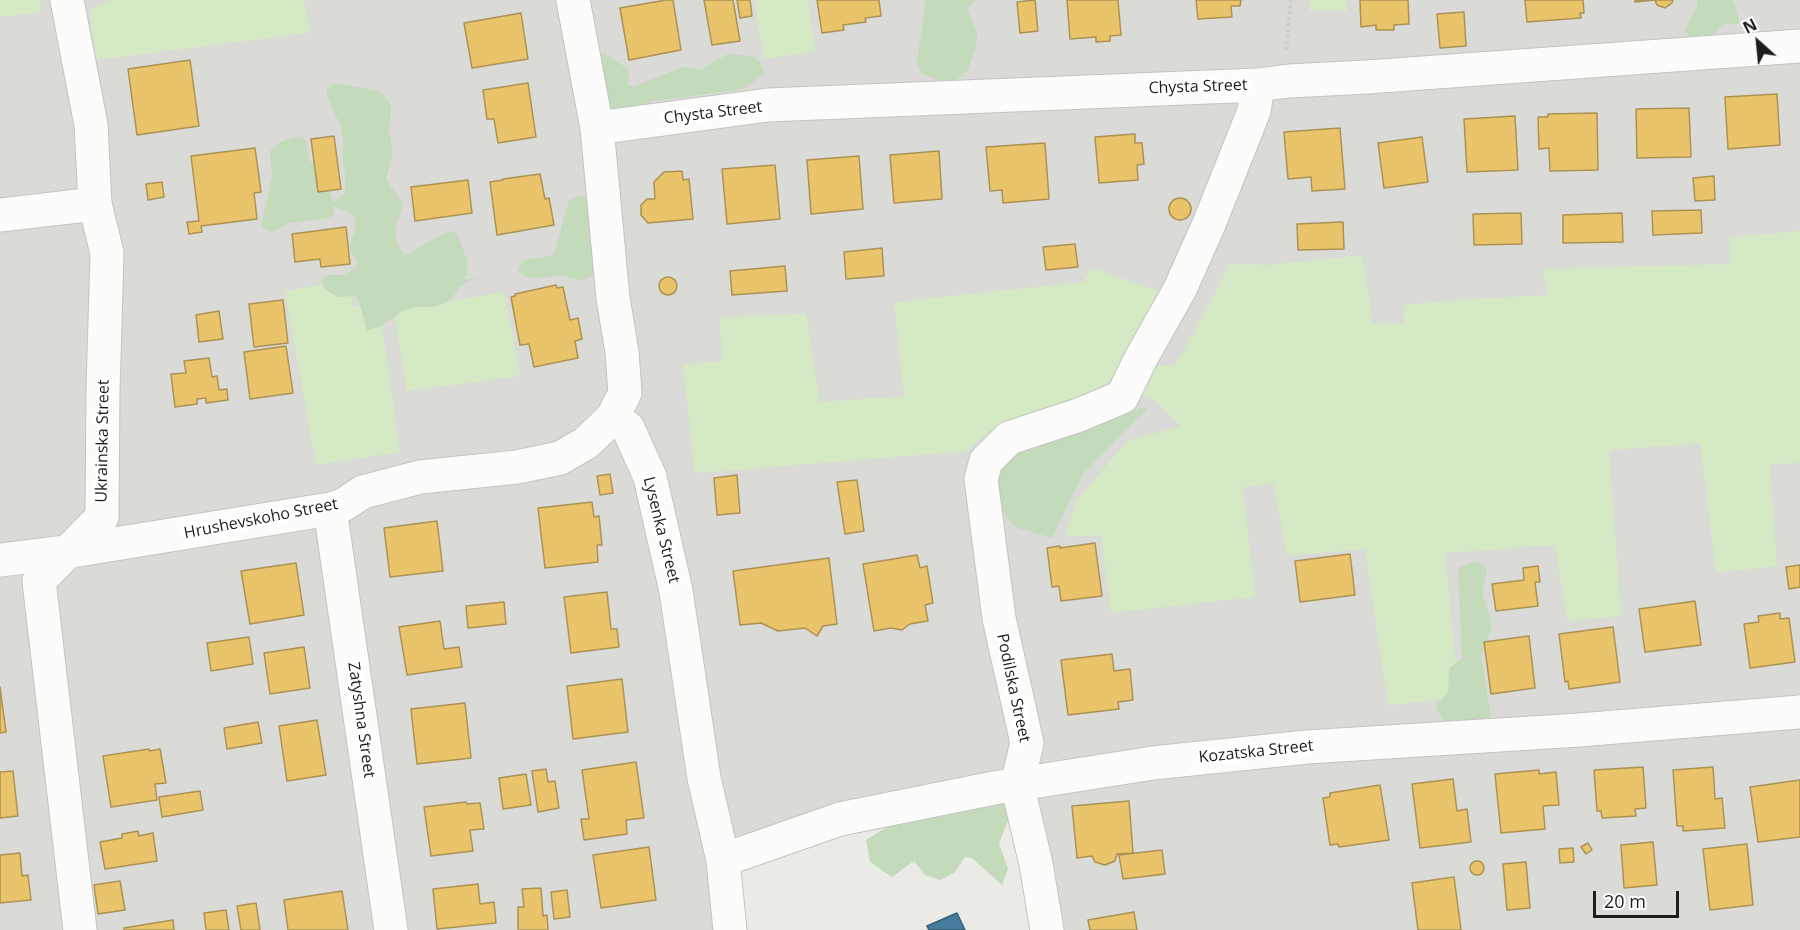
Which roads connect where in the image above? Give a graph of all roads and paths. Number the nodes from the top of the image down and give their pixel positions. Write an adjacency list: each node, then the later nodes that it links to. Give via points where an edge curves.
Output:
1 (67, 0): 7 (street, Ukrainska Street, via 91,125)
2 (573, 0): 6 (street)
3 (1291, 0): 5 (path, via 1286,51)
4 (1800, 46): 5 (street, Chysta Street)
5 (1274, 83): 6 (street, Chysta Street, via 768,105); 14 (street, Podilska Street, via 1254,111 1180,289 1122,397 1009,438 986,461 981,479 999,618 1028,743)
6 (597, 128): 9 (street, via 625,393)
7 (95, 204): 8 (street); 11 (street, Ukrainska Street, via 107,253 102,517)
8 (0, 215)
9 (612, 418): 10 (street, Hrushevskoho Street, via 586,442 560,458 517,467 420,477 363,492); 15 (street, Lysenka Street, via 628,428 650,477 676,591 704,778)
10 (330, 509): 11 (street, Hrushevskoho Street); 17 (street, Zatyshna Street)
11 (66, 552): 12 (street, Hrushevskoho Street); 16 (street, Ukrainska Street, via 39,580)
12 (0, 560)
13 (1800, 712): 14 (street, Kozatska Street, via 1307,747 1153,763)
14 (1017, 784): 15 (street, Kozatska Street, via 840,819); 19 (street, Podilska Street)
15 (723, 860): 18 (street, Lysenka Street)
16 (80, 930)
17 (391, 930)
18 (730, 930)
19 (1047, 930)

